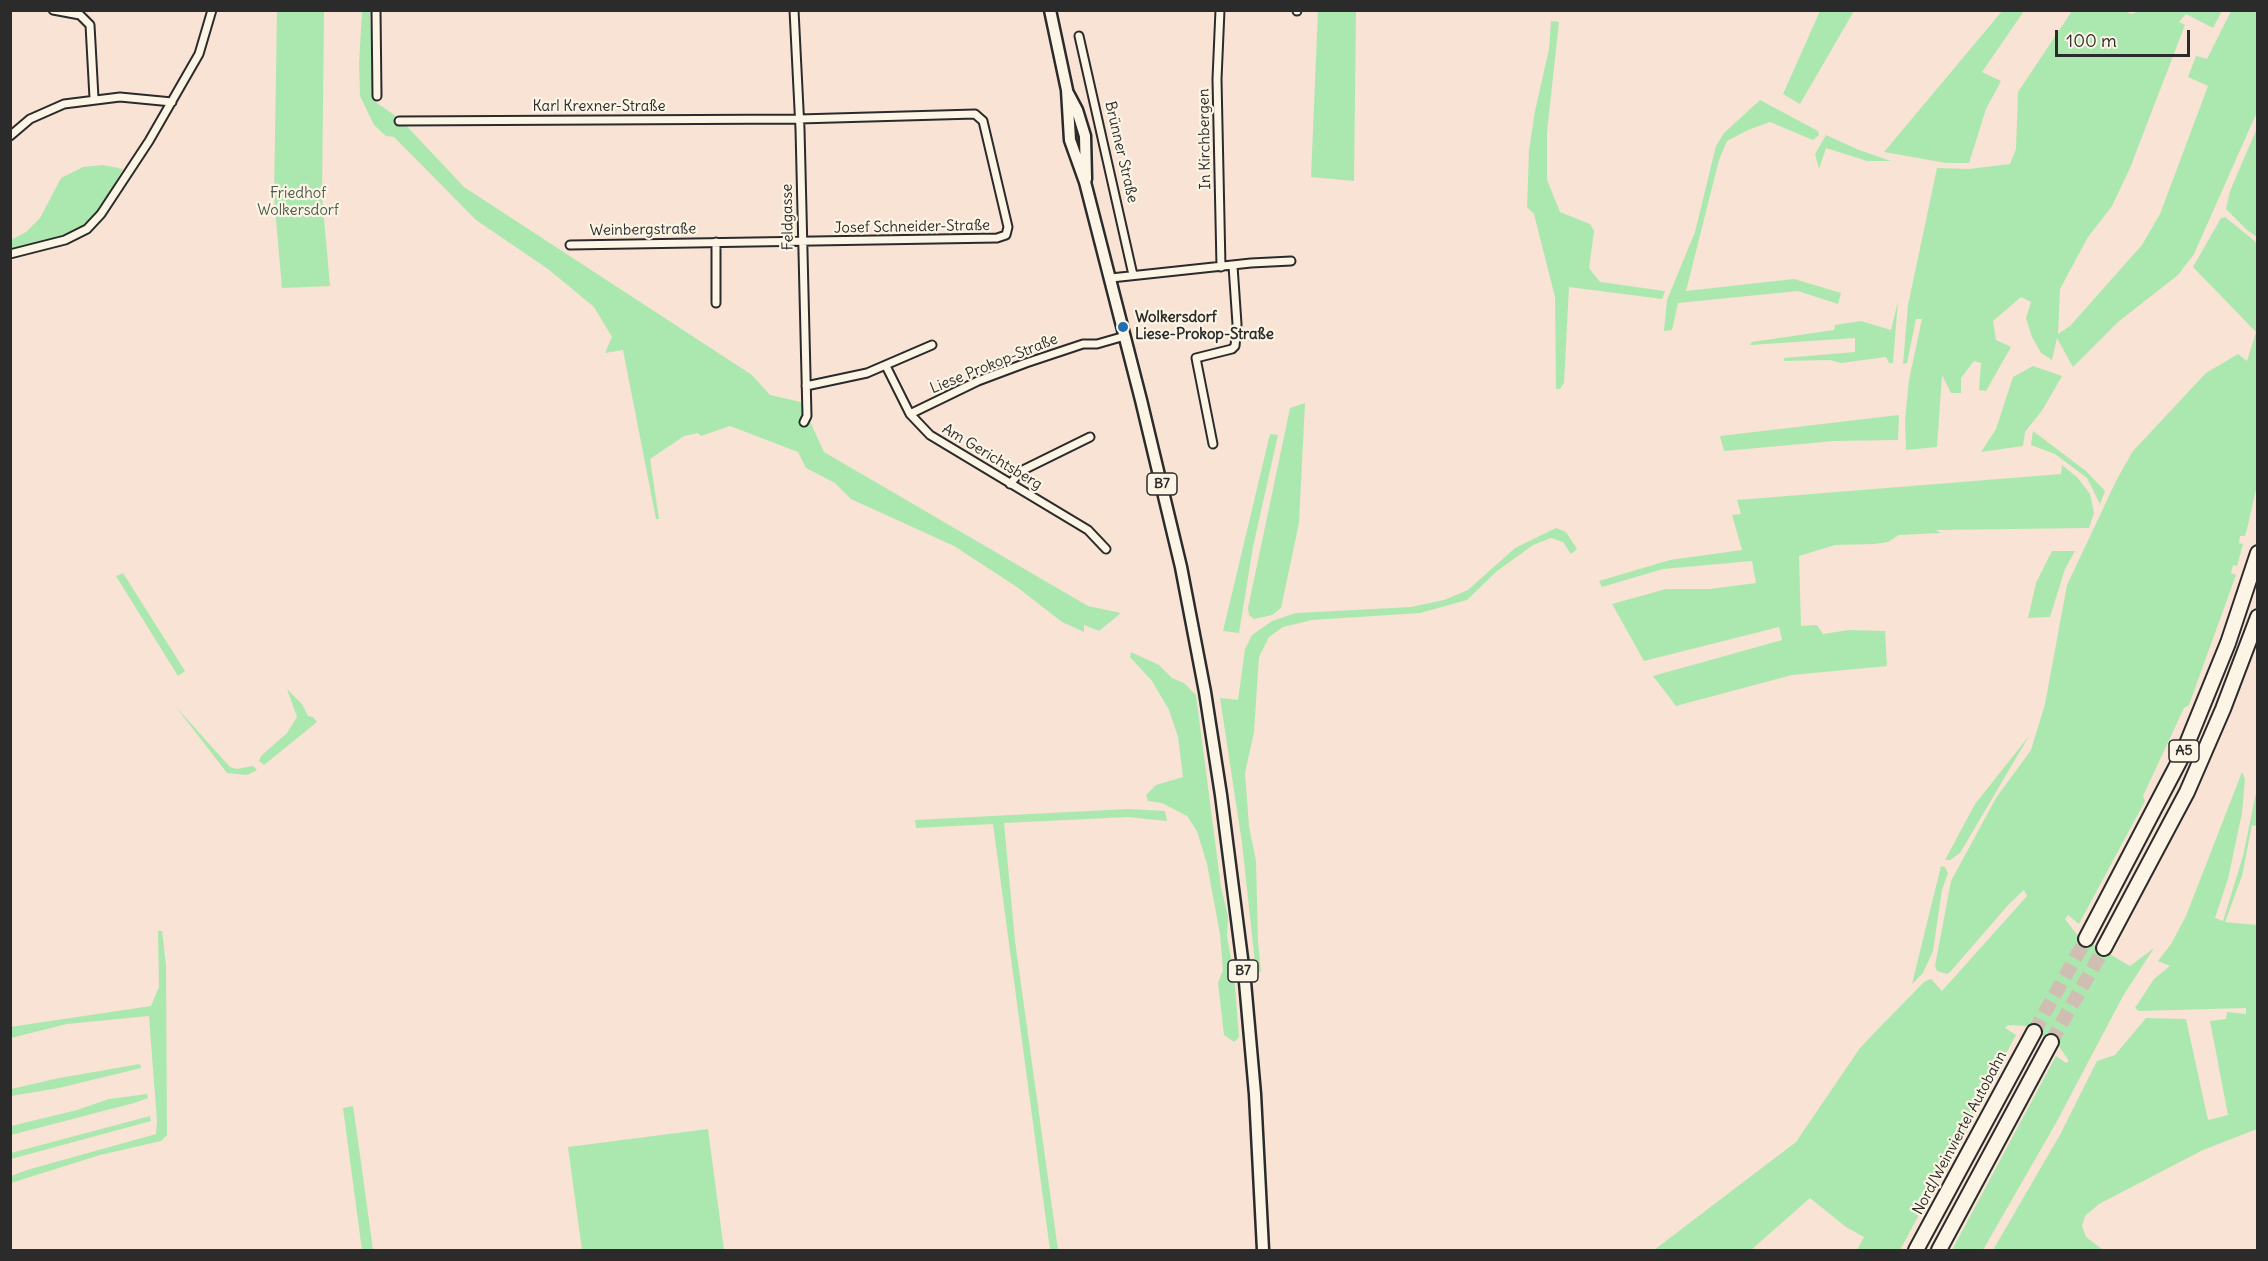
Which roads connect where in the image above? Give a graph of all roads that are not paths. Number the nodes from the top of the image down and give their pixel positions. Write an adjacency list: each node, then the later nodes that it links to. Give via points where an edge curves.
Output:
1 (53, 10): 10 (street, via 80,15 90,25)
2 (212, 10): 11 (street, via 205,42)
3 (376, 10): 9 (street)
4 (794, 10): 12 (street, Feldgasse)
5 (1050, 10): 8 (main road, Brünner Straße / B7)
6 (1220, 10): 22 (street, In Kirchbergen, via 1217,79)
7 (1079, 36): 23 (street, Brünner Straße)
8 (1067, 90): 15 (main road, Brünner Straße / B7, via 1070,140); 15 (main road, Brünner Straße / B7, via 1085,136)
9 (377, 96)
10 (94, 98): 11 (street); 14 (street, via 45,111)
11 (172, 102): 19 (street, via 115,196 87,229 65,240)
12 (799, 119): 13 (street, Karl Krexner-Straße); 17 (street, Feldgasse); 17 (street, Josef Schneider-Straße, via 980,116 1008,227 1006,235 997,238)
13 (399, 121)
14 (10, 136)
15 (1085, 182): 24 (main road, Brünner Straße / B7)
16 (716, 242): 17 (street, Weinbergstraße); 18 (street, Weinbergstraße); 25 (street, Weinbergstraße)
17 (802, 242): 29 (street, Feldgasse)
18 (570, 244)
19 (10, 254)
20 (1291, 261): 21 (street)
21 (1233, 266): 22 (street); 33 (street, via 1235,345 1196,358)
22 (1221, 267): 23 (street)
23 (1133, 275): 24 (street)
24 (1111, 278): 26 (main road, Brünner Straße / B7)
25 (716, 303)
26 (1125, 336): 30 (street, Liese Prokop-Straße, via 1026,363); 42 (main road, Brünner Straße / B7, via 1174,534 1224,816 1245,982)
27 (932, 345): 28 (street)
28 (886, 366): 29 (street); 30 (street, Am Gerichtsberg)
29 (806, 386): 31 (street, Feldgasse)
30 (910, 414): 34 (street, Am Gerichtsberg, via 930,435)
31 (804, 422)
32 (1090, 437): 34 (street, via 1021,471)
33 (1213, 444)
34 (1010, 484): 35 (street, Am Gerichtsberg, via 1088,530)
35 (1106, 549)
36 (2258, 553): 38 (highway, A5, via 2228,643 2182,756)
37 (2258, 617): 39 (highway, A5, via 2187,792)
38 (2086, 939)
39 (2104, 948)
40 (2034, 1032): 43 (highway, Nord/Weinviertel Autobahn)
41 (2051, 1042): 44 (highway)
42 (1263, 1251)
43 (1916, 1251)
44 (1939, 1251)

